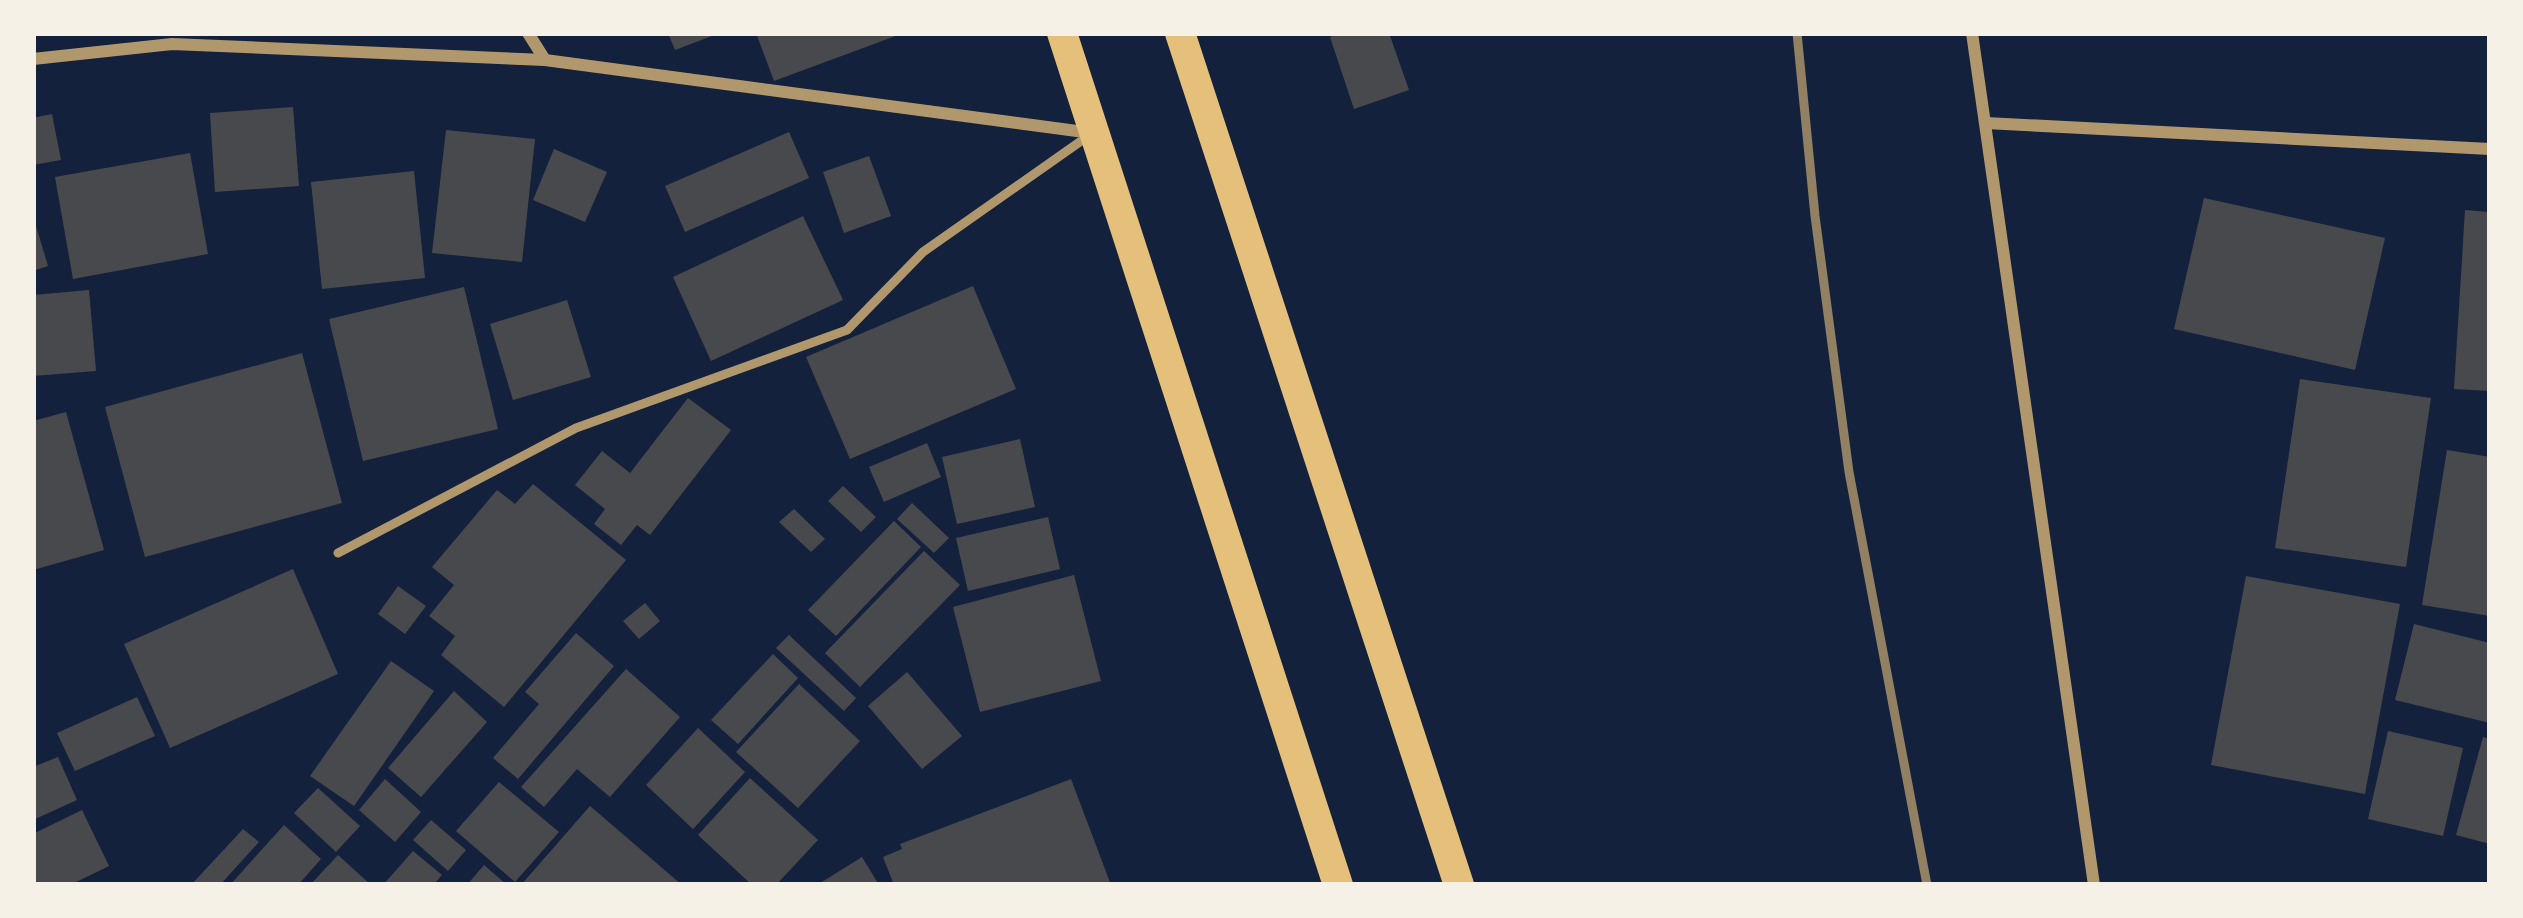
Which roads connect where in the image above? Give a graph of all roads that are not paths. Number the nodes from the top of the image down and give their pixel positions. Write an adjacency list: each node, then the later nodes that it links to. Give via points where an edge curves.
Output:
1 (528, 33): 6 (street)
2 (1062, 33): 8 (main road)
3 (1180, 33): 12 (main road)
4 (1972, 33): 7 (street)
5 (33, 59): 6 (street, via 172,44)
6 (545, 60): 8 (street)
7 (1986, 123): 9 (street); 13 (street)
8 (1092, 133): 10 (lane, via 923,252 847,330 575,428); 11 (main road)
9 (2490, 149)
10 (338, 553)
11 (1338, 885)
12 (1459, 885)
13 (2094, 885)

